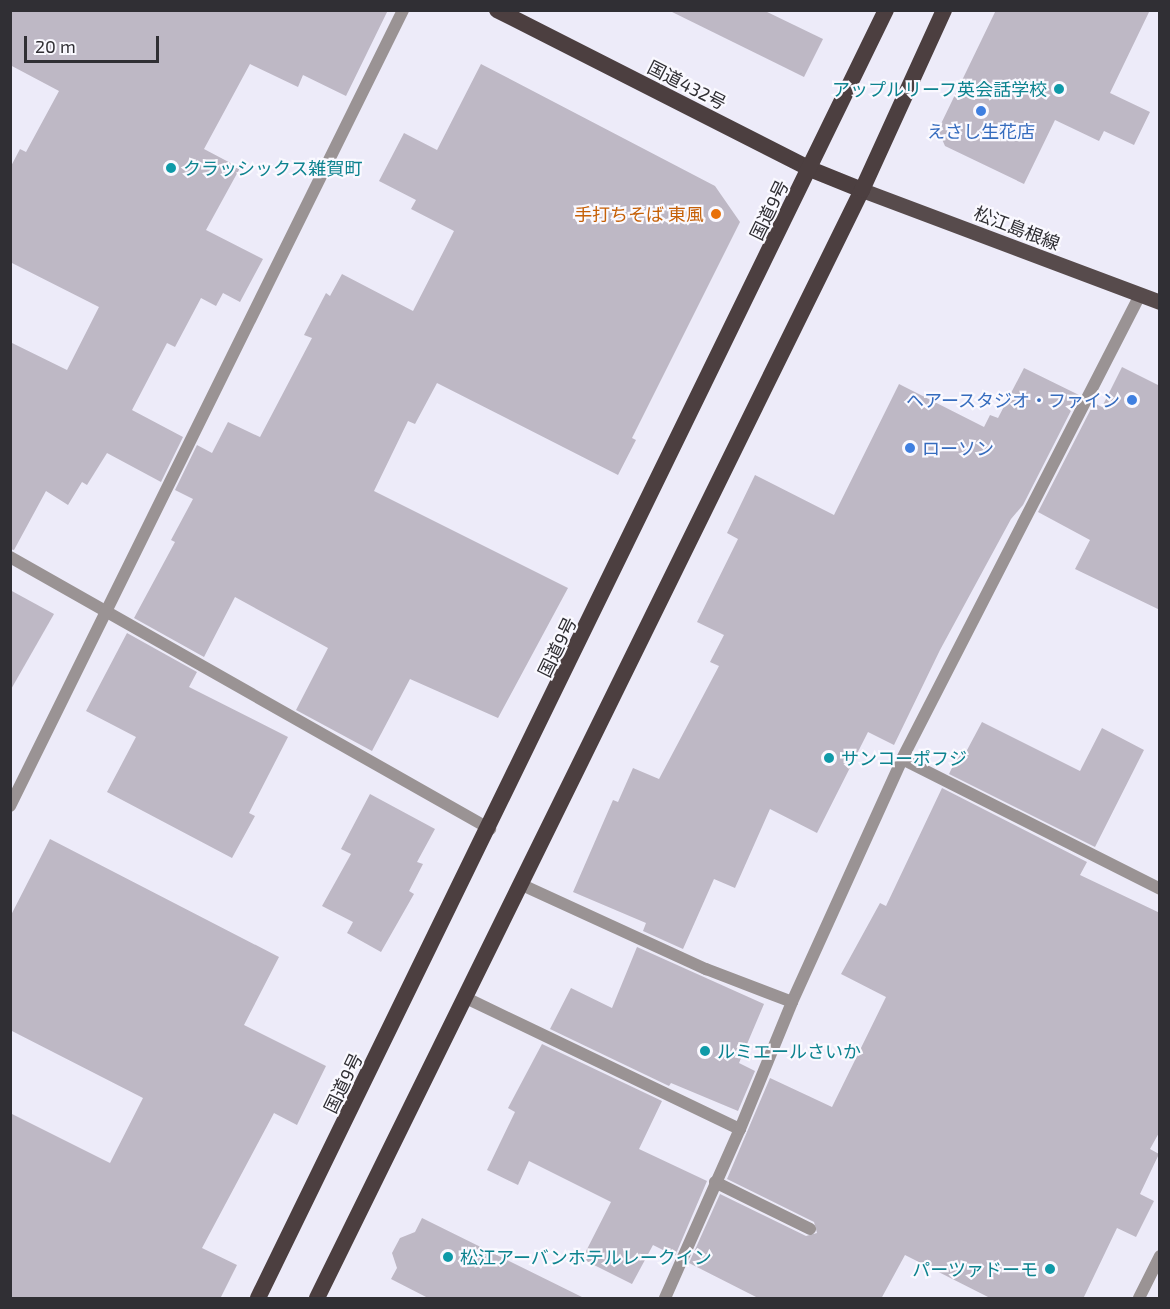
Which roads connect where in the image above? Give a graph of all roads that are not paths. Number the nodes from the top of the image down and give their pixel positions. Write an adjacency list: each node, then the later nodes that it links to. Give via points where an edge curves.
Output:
1 (403, 10): 10 (street)
2 (497, 10): 5 (highway, 国道432号)
3 (886, 10): 5 (highway, 国道9号)
4 (944, 10): 6 (highway)
5 (810, 169): 6 (highway, 国道432号); 13 (highway, 国道9号)
6 (861, 190): 7 (main road, 松江島根線); 14 (highway)
7 (1140, 295): 8 (main road, 松江島根線); 11 (street)
8 (1160, 302)
9 (10, 557): 10 (street)
10 (107, 611): 12 (street); 13 (street)
11 (902, 759): 15 (street); 17 (street)
12 (10, 806)
13 (490, 829): 22 (highway, 国道9号)
14 (520, 884): 16 (highway); 17 (street, via 706,969)
15 (1160, 889)
16 (464, 997): 18 (street); 23 (highway)
17 (792, 1002): 18 (street)
18 (740, 1129): 19 (street)
19 (716, 1182): 20 (street); 24 (street)
20 (810, 1229)
21 (1160, 1256): 25 (street)
22 (258, 1299)
23 (317, 1299)
24 (665, 1299)
25 (1139, 1299)

